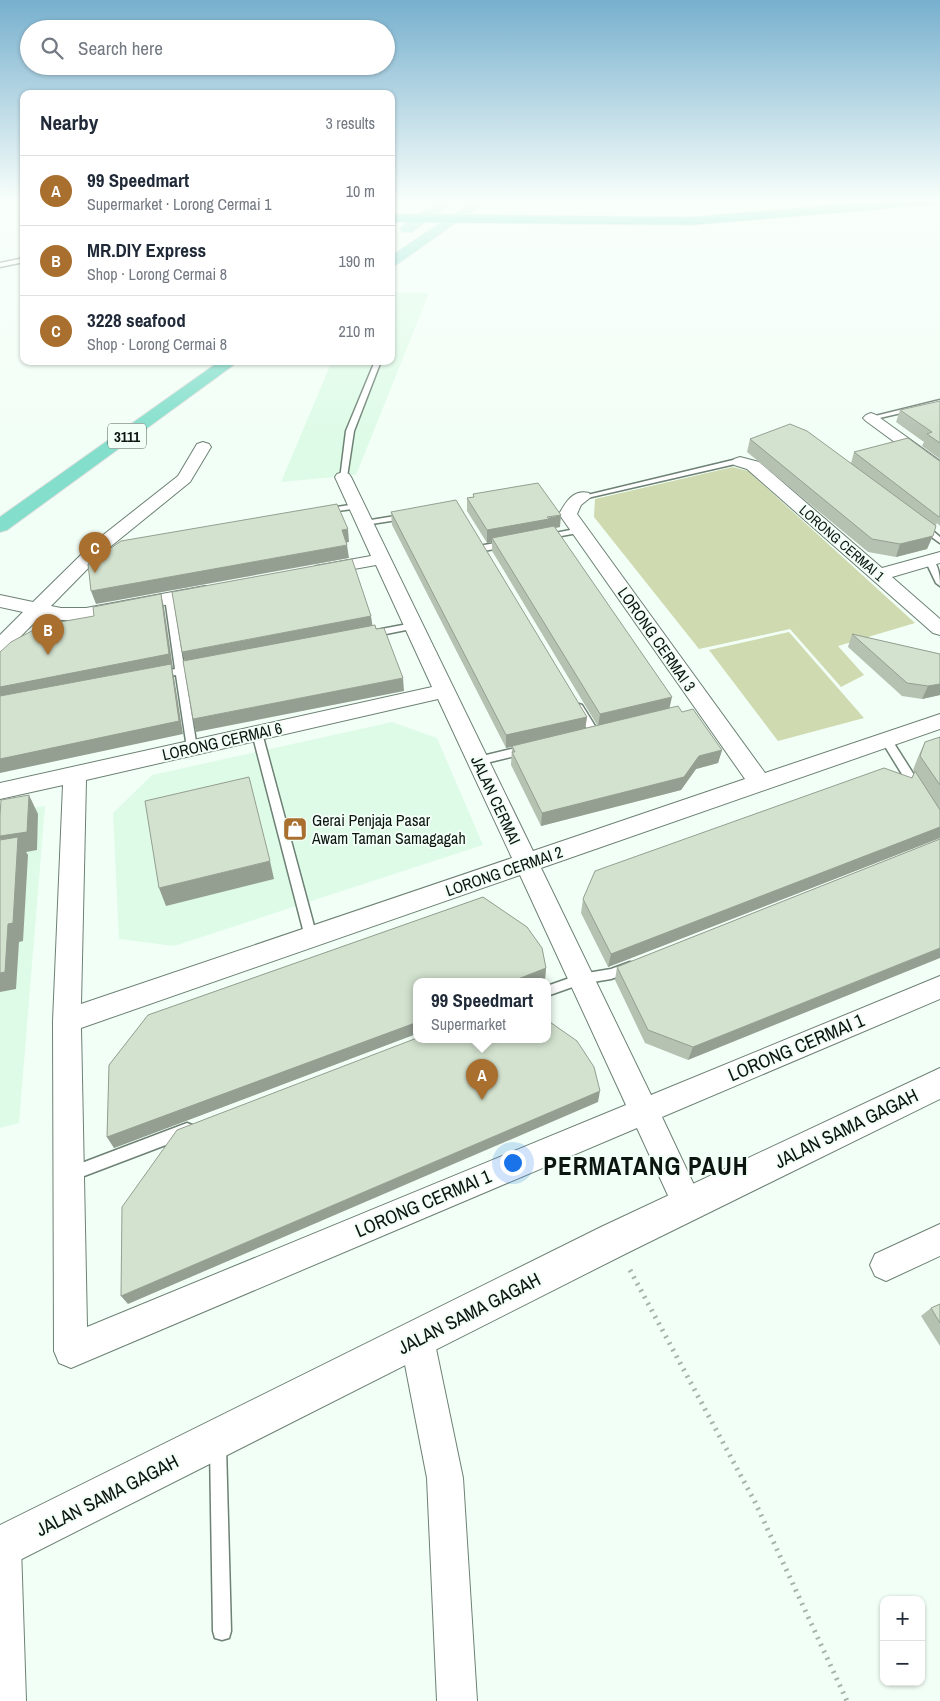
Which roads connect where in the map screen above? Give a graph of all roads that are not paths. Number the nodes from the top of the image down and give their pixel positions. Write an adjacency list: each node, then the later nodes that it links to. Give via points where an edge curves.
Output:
1 (225, 365): 12 (main road, 3111)
2 (376, 365): 10 (lane, via 350,431)
3 (940, 402): 4 (lane)
4 (930, 404): 5 (lane); 6 (lane)
5 (940, 410)
6 (871, 418): 9 (street)
7 (203, 446): 24 (street, via 184,479)
8 (740, 462): 11 (lane); 29 (street, LORONG CERMAI 1, via 753,465)
9 (940, 468)
10 (343, 477): 14 (street, JALAN CERMAI)
11 (583, 497): 19 (street, LORONG CERMAI 3, via 574,502 568,514)
12 (22, 510): 16 (main road); 18 (main road, 3111)
13 (318, 512): 14 (lane)
14 (361, 514): 15 (lane); 26 (street, JALAN CERMAI)
15 (412, 515)
16 (0, 516)
17 (917, 523): 21 (lane)
18 (0, 526)
19 (580, 530): 20 (lane); 52 (street, LORONG CERMAI 3, via 702,709)
20 (532, 539)
21 (940, 541)
22 (513, 543): 25 (lane)
23 (118, 544): 24 (lane)
24 (99, 547): 34 (street)
25 (484, 549)
26 (382, 559): 28 (street); 35 (street, JALAN CERMAI)
27 (935, 559): 29 (street); 30 (lane)
28 (304, 573)
29 (878, 575): 36 (street, LORONG CERMAI 1)
30 (940, 583)
31 (227, 588): 32 (street)
32 (169, 598): 34 (street, via 86,614); 40 (lane)
33 (2, 600): 34 (street)
34 (35, 609): 38 (street)
35 (413, 626): 37 (lane); 42 (street, JALAN CERMAI)
36 (940, 629)
37 (365, 635)
38 (0, 646)
39 (209, 665): 40 (lane)
40 (180, 671): 41 (lane); 48 (lane)
41 (152, 676)
42 (444, 690): 45 (street, LORONG CERMAI 6); 50 (street, JALAN CERMAI)
43 (574, 700): 46 (lane)
44 (940, 721): 47 (street, LORONG CERMAI 2)
45 (257, 733): 48 (street, LORONG CERMAI 6); 56 (lane)
46 (595, 734)
47 (886, 740): 52 (street, LORONG CERMAI 2); 54 (lane)
48 (192, 748): 51 (street, LORONG CERMAI 6)
49 (532, 748): 50 (lane)
50 (478, 761): 55 (street, JALAN CERMAI)
51 (76, 775): 53 (street, LORONG CERMAI 6); 61 (street)
52 (760, 783): 55 (street, LORONG CERMAI 2)
53 (0, 791)
54 (925, 801)
55 (526, 863): 56 (street, LORONG CERMAI 2); 58 (street, JALAN CERMAI)
56 (311, 937): 61 (street, LORONG CERMAI 2)
57 (638, 964): 58 (lane, via 611,974)
58 (581, 979): 60 (lane); 63 (street, JALAN CERMAI)
59 (940, 987): 63 (street, LORONG CERMAI 1)
60 (551, 990)
61 (67, 1021): 65 (street)
62 (940, 1083): 66 (street, JALAN SAMA GAGAH)
63 (644, 1111): 65 (street, LORONG CERMAI 1, via 71,1351); 66 (street, JALAN CERMAI)
64 (196, 1126): 65 (lane)
65 (69, 1175)
66 (688, 1204): 69 (street, JALAN SAMA GAGAH)
67 (940, 1240): 68 (street)
68 (886, 1266)
69 (417, 1339): 70 (street, JALAN SAMA GAGAH); 74 (street, via 445,1478)
70 (218, 1439): 71 (street, JALAN SAMA GAGAH); 72 (lane)
71 (1, 1547): 73 (street)
72 (222, 1631)
73 (6, 1701)
74 (457, 1701)

